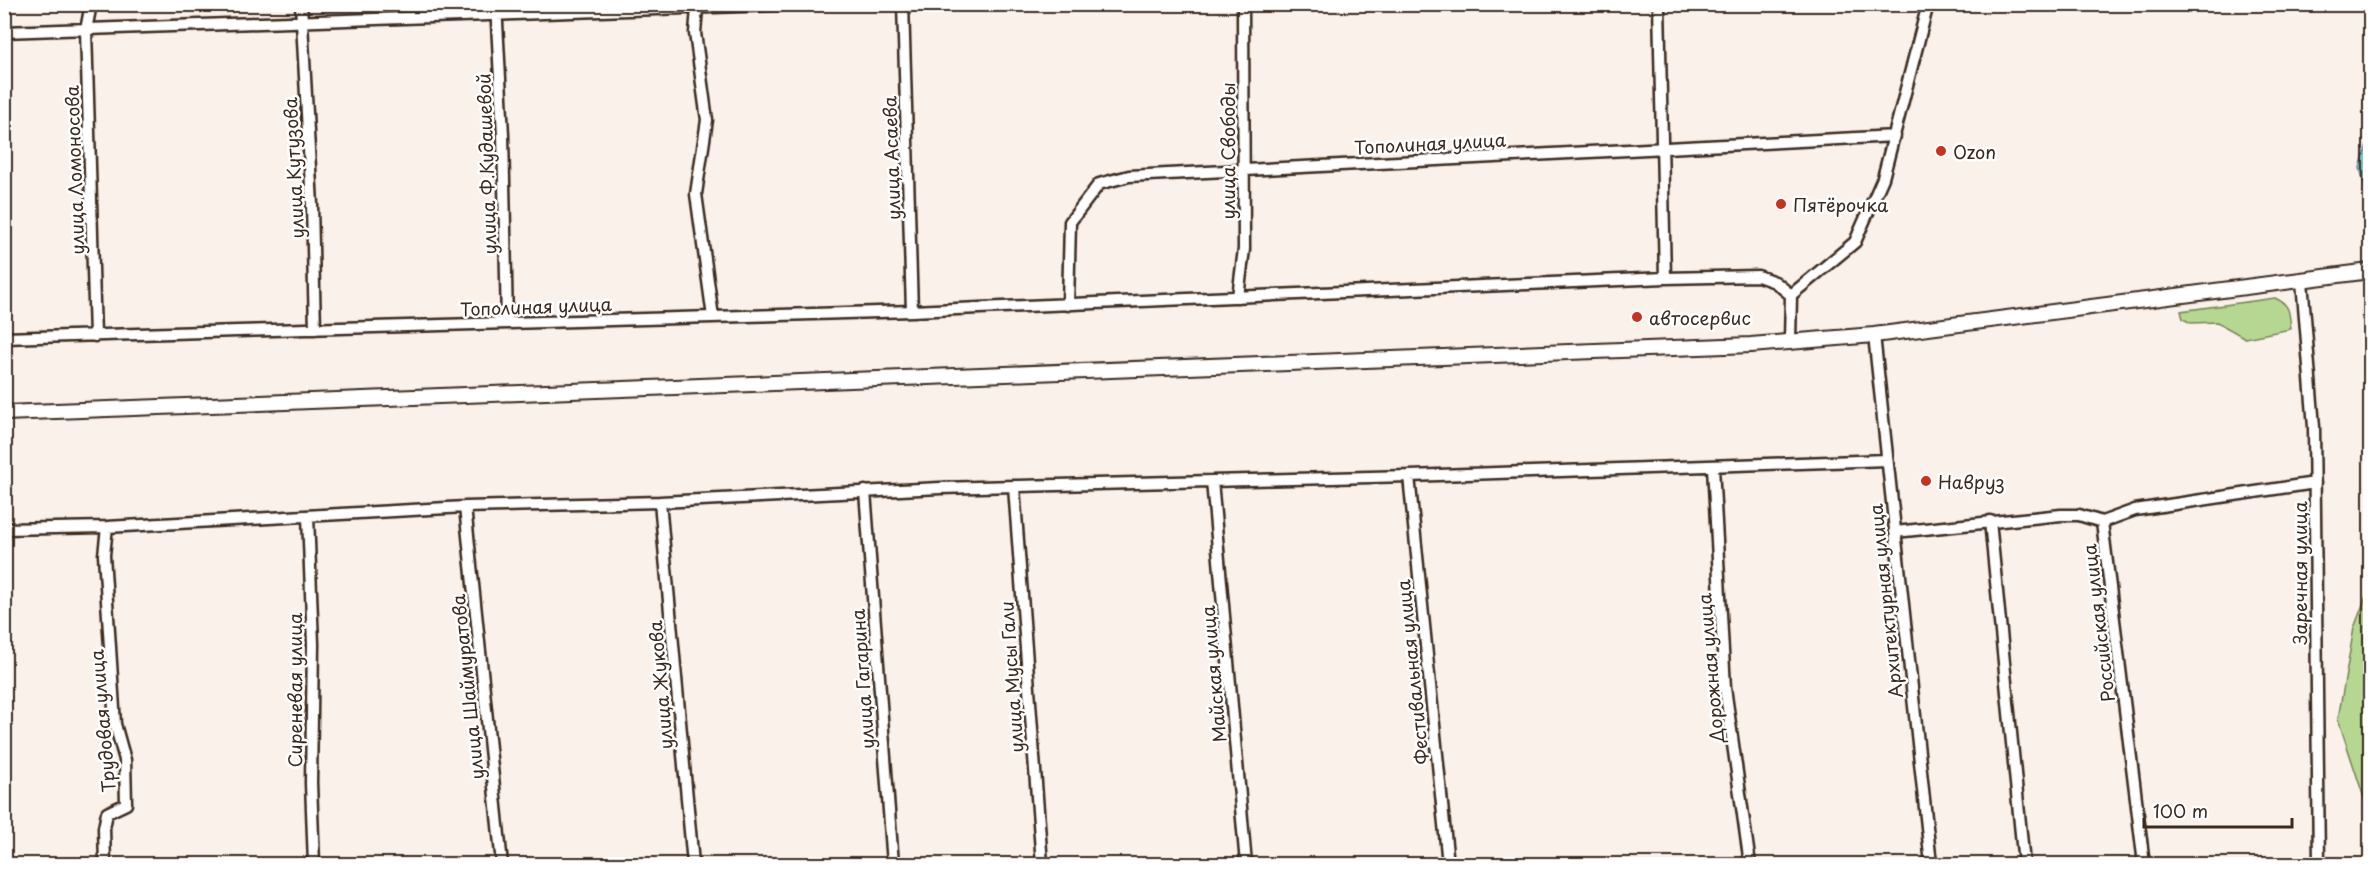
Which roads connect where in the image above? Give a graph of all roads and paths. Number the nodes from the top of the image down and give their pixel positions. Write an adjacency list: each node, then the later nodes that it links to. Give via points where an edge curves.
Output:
1 (91, 4): 12 (street, улица Ломоносова)
2 (301, 4): 11 (street, улица Кутузова)
3 (797, 4): 9 (street)
4 (903, 4): 23 (street, улица Асаева)
5 (1243, 4): 16 (street, улица Свободы)
6 (1659, 4): 15 (street)
7 (1928, 4): 14 (street)
8 (666, 7): 9 (street); 10 (street)
9 (697, 8): 24 (street, via 706,120 696,194)
10 (496, 10): 11 (street); 25 (street, улица Ф.Кудашевой)
11 (302, 22): 12 (street); 26 (street, улица Кутузова)
12 (86, 30): 13 (street); 28 (street, улица Ломоносова)
13 (4, 32)
14 (1895, 136): 15 (street, Тополиная улица); 20 (street, via 1883,178 1855,242)
15 (1662, 148): 16 (street, Тополиная улица); 18 (street)
16 (1244, 169): 21 (street, улица Свободы, via 1244,249); 22 (street, Тополиная улица, via 1129,176 1099,184 1070,222)
17 (2370, 271): 19 (main road)
18 (1665, 278): 20 (street, Тополиная улица, via 1758,276 1775,282); 21 (street, Тополиная улица)
19 (2302, 281): 27 (main road); 36 (street, Заречная улица, via 2313,405)
20 (1791, 295): 30 (street)
21 (1238, 297): 22 (street, Тополиная улица)
22 (1068, 305): 23 (street, Тополиная улица)
23 (912, 311): 24 (street, Тополиная улица)
24 (713, 317): 25 (street, Тополиная улица)
25 (507, 323): 26 (street, Тополиная улица)
26 (315, 329): 28 (street, Тополиная улица)
27 (1874, 335): 30 (main road); 32 (street, Архитектурная улица)
28 (95, 336): 29 (street, Тополиная улица)
29 (4, 338)
30 (1790, 341): 31 (main road)
31 (4, 413)
32 (1887, 460): 33 (street); 46 (street, Архитектурная улица)
33 (1713, 467): 34 (street); 55 (street, Дорожная улица, via 1725,688)
34 (1409, 477): 35 (street); 54 (street, Фестивальная улица)
35 (1212, 481): 37 (street); 53 (street, Майская улица)
36 (2315, 483): 43 (street, Российская улица, via 2135,510); 59 (street, Заречная улица)
37 (1014, 487): 38 (street); 52 (street, улица Мусы Гали)
38 (865, 491): 39 (street); 51 (street, улица Гагарина)
39 (660, 502): 40 (street); 50 (street, улица Жукова)
40 (465, 507): 41 (street); 49 (street, улица Шаймуратова)
41 (308, 516): 44 (street); 48 (street, Сиреневая улица)
42 (1990, 521): 43 (street, via 2079,515); 46 (street); 57 (street)
43 (2102, 522): 58 (street, Российская улица)
44 (107, 527): 45 (street); 47 (street, Трудовая улица, via 104,555 115,724 125,760 126,804 107,813)
45 (4, 529)
46 (1895, 532): 56 (street, Архитектурная улица)
47 (105, 864)
48 (314, 864)
49 (502, 864)
50 (693, 864)
51 (893, 864)
52 (1042, 864)
53 (1246, 864)
54 (1448, 864)
55 (1750, 864)
56 (1931, 864)
57 (2024, 864)
58 (2144, 864)
59 (2319, 864)

